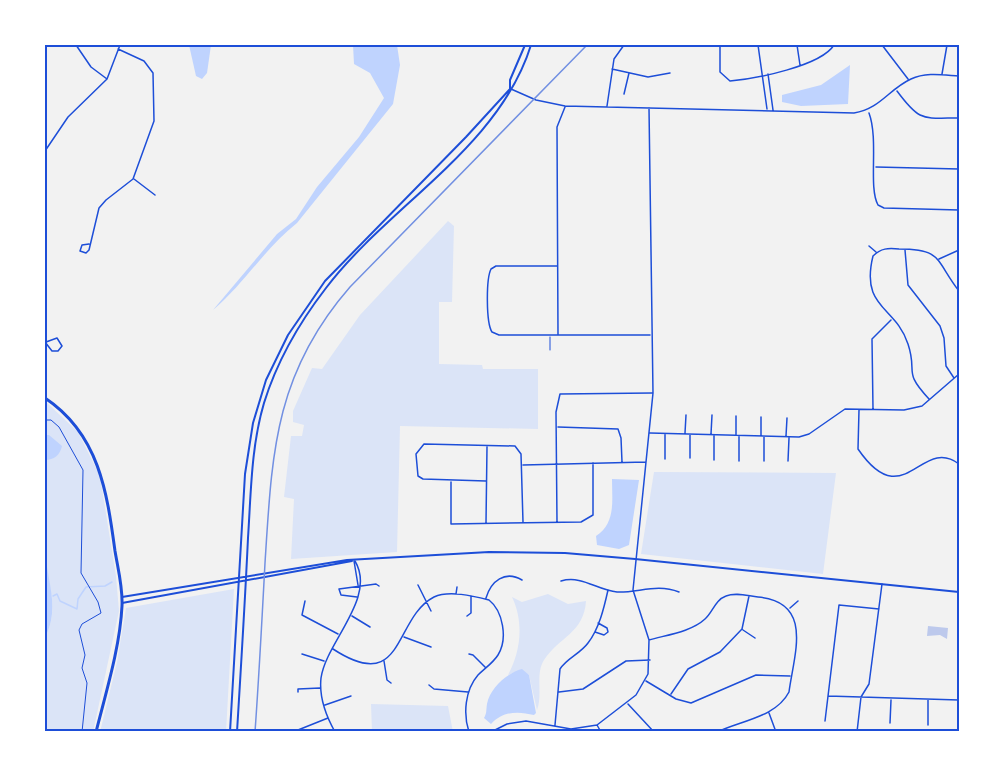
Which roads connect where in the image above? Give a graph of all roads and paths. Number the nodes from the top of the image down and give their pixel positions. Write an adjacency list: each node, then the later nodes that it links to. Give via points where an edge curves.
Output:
1 (76, 45): 23 (street, via 91,67)
2 (120, 45): 13 (street)
3 (525, 45): 25 (main road)
4 (531, 45): 25 (main road)
5 (624, 45): 16 (street)
6 (720, 45): 20 (street, via 723,78 730,81)
7 (758, 45): 20 (street)
8 (797, 45): 15 (street)
9 (834, 45): 15 (street, via 817,61)
10 (882, 45): 14 (street)
11 (891, 45): 14 (street)
12 (947, 45): 21 (street)
13 (118, 49): 23 (street); 38 (street, via 144,61 155,82 154,121)
14 (886, 50): 24 (street)
15 (801, 66): 19 (street)
16 (612, 69): 17 (street); 29 (street)
17 (629, 72): 18 (street, via 648,77); 27 (street)
18 (670, 73)
19 (768, 73): 20 (street); 32 (street)
20 (763, 74): 31 (street)
21 (942, 75): 22 (street); 24 (street)
22 (959, 76)
23 (107, 79): 35 (street, via 68,117)
24 (908, 80): 26 (street)
25 (510, 89): 28 (street); 97 (main road, via 495,114 462,151 327,286 285,351 258,428); 98 (main road, via 325,282 288,335 266,380 253,423 245,474)
26 (897, 89): 33 (street); 34 (street, via 920,116)
27 (624, 94)
28 (565, 106): 29 (street); 47 (street, via 557,128)
29 (607, 106): 30 (street)
30 (649, 108): 31 (street); 52 (street)
31 (767, 111): 32 (street)
32 (773, 111): 33 (street)
33 (868, 111): 36 (street, via 874,128)
34 (959, 118)
35 (45, 150)
36 (875, 167): 37 (street); 40 (street, via 875,200 881,207)
37 (959, 169)
38 (133, 179): 39 (street); 41 (street, via 99,208)
39 (155, 195)
40 (959, 210)
41 (89, 243)
42 (869, 246): 45 (street)
43 (905, 249): 45 (street, via 886,248); 46 (street, via 932,252); 56 (street, via 908,285 940,326 946,366)
44 (959, 250): 46 (street)
45 (877, 252): 49 (street, via 871,266 871,291)
46 (938, 260): 48 (street)
47 (557, 266): 50 (street, via 496,266 488,277 490,331 499,335); 51 (street)
48 (959, 291)
49 (892, 320): 59 (street, via 908,344 912,378); 61 (street, via 873,339)
50 (550, 335): 51 (street); 54 (lane)
51 (558, 335): 52 (street)
52 (651, 335): 57 (street)
53 (46, 342): 53 (street, via 52,351 62,346 57,338)
54 (550, 350)
55 (959, 374): 56 (street)
56 (954, 378): 59 (street)
57 (652, 393): 68 (street, via 560,394); 69 (street)
58 (45, 398): 115 (main road, via 81,433 100,468)
59 (930, 399): 61 (street, via 913,409)
60 (859, 409): 61 (street); 76 (street, via 840,411 809,434); 88 (street, via 858,449 880,473 908,475 939,456)
61 (873, 410)
62 (686, 415): 71 (street)
63 (712, 415): 73 (street)
64 (736, 416): 74 (street)
65 (761, 417): 75 (street)
66 (787, 418): 76 (street)
67 (45, 420): 169 (path, via 59,427 83,470 80,565 101,615 82,624 79,630 87,683)
68 (557, 428): 84 (street, via 618,429); 86 (street)
69 (650, 433): 70 (street); 85 (street)
70 (666, 434): 71 (street); 79 (street)
71 (685, 434): 72 (street)
72 (690, 434): 73 (street); 78 (street)
73 (713, 435): 74 (street); 80 (street)
74 (738, 435): 75 (street); 81 (street)
75 (763, 436): 76 (street); 82 (street)
76 (788, 437): 83 (street)
77 (487, 446): 89 (street, via 515,446); 90 (street, via 424,444 418,448 418,476); 91 (street)
78 (690, 458)
79 (665, 459)
80 (714, 460)
81 (739, 461)
82 (764, 461)
83 (789, 461)
84 (622, 462): 85 (street); 87 (street)
85 (646, 462): 95 (street)
86 (557, 463): 87 (street); 89 (street); 93 (street)
87 (593, 463): 93 (street, via 593,515 585,522)
88 (959, 464)
89 (522, 465): 92 (street)
90 (451, 480): 91 (street); 94 (street, via 452,524)
91 (486, 481): 94 (street)
92 (523, 522): 93 (street); 94 (street)
93 (557, 522)
94 (486, 523)
95 (635, 559): 96 (main road, via 489,552); 104 (main road); 109 (street)
96 (353, 561): 97 (main road); 100 (main road); 105 (street)
97 (246, 574): 98 (main road); 100 (main road)
98 (239, 576): 102 (main road); 115 (main road)
99 (522, 580): 117 (street, via 503,576 490,587)
100 (245, 581): 102 (main road); 172 (main road)
101 (561, 581): 108 (street, via 586,581)
102 (239, 582): 121 (main road); 171 (main road)
103 (418, 585): 119 (street)
104 (882, 585): 111 (main road); 123 (street)
105 (358, 586): 106 (street); 116 (street); 116 (street, via 339,590 341,595)
106 (379, 586)
107 (457, 587): 112 (street)
108 (608, 590): 109 (street); 127 (street)
109 (633, 590): 110 (street, via 655,587); 134 (street)
110 (679, 592)
111 (959, 592)
112 (456, 595): 113 (street); 119 (street, via 440,595)
113 (471, 596): 117 (street); 126 (street, via 471,612)
114 (749, 596): 122 (street, via 773,598); 129 (street); 134 (street, via 726,596 700,623)
115 (122, 597): 121 (main road)
116 (358, 597): 125 (street)
117 (486, 599): 142 (street, via 500,613 502,630 499,654)
118 (305, 601): 131 (street, via 302,615)
119 (428, 601): 124 (street); 132 (street)
120 (798, 601): 122 (street)
121 (122, 603): 170 (main road)
122 (789, 609): 143 (street, via 797,629)
123 (879, 609): 153 (street, via 839,605); 154 (street, via 869,684)
124 (431, 611)
125 (351, 616): 128 (street); 131 (street)
126 (467, 616)
127 (598, 623): 130 (street); 130 (street, via 608,632 604,635)
128 (370, 627)
129 (742, 629): 133 (street); 151 (street, via 720,652 688,669)
130 (594, 631): 150 (street, via 588,644 560,669)
131 (339, 634): 136 (street)
132 (404, 636): 135 (street); 139 (street)
133 (755, 638)
134 (649, 640): 140 (street)
135 (431, 647)
136 (333, 649): 139 (street, via 355,661); 141 (street)
137 (302, 654): 141 (street)
138 (469, 654): 142 (street)
139 (384, 660): 145 (street)
140 (650, 660): 144 (street); 150 (street, via 626,661 583,689)
141 (325, 662): 147 (street)
142 (486, 668): 149 (street)
143 (791, 676): 151 (street, via 756,675 691,703); 160 (street, via 784,700)
144 (646, 681): 151 (street); 158 (street)
145 (391, 683)
146 (429, 685): 149 (street)
147 (321, 688): 148 (street, via 302,687); 159 (street)
148 (298, 692)
149 (469, 692): 174 (street, via 465,717)
150 (558, 692): 164 (street)
151 (670, 695)
152 (351, 696): 159 (street)
153 (827, 696): 154 (street); 162 (street)
154 (861, 697): 155 (street); 180 (street)
155 (891, 699): 156 (street); 163 (street)
156 (928, 699): 157 (street); 166 (street)
157 (959, 700)
158 (627, 703): 165 (street); 177 (street)
159 (324, 705): 161 (street)
160 (769, 713): 178 (street); 179 (street)
161 (329, 718): 167 (street); 173 (street)
162 (825, 721)
163 (890, 723)
164 (555, 725): 168 (street); 175 (street, via 526,721)
165 (597, 725): 168 (street); 176 (street)
166 (928, 725)
167 (298, 730)
168 (571, 731)
169 (82, 732)
170 (96, 732)
171 (230, 732)
172 (237, 732)
173 (334, 732)
174 (469, 732)
175 (491, 732)
176 (601, 732)
177 (654, 732)
178 (717, 732)
179 (776, 732)
180 (857, 732)

